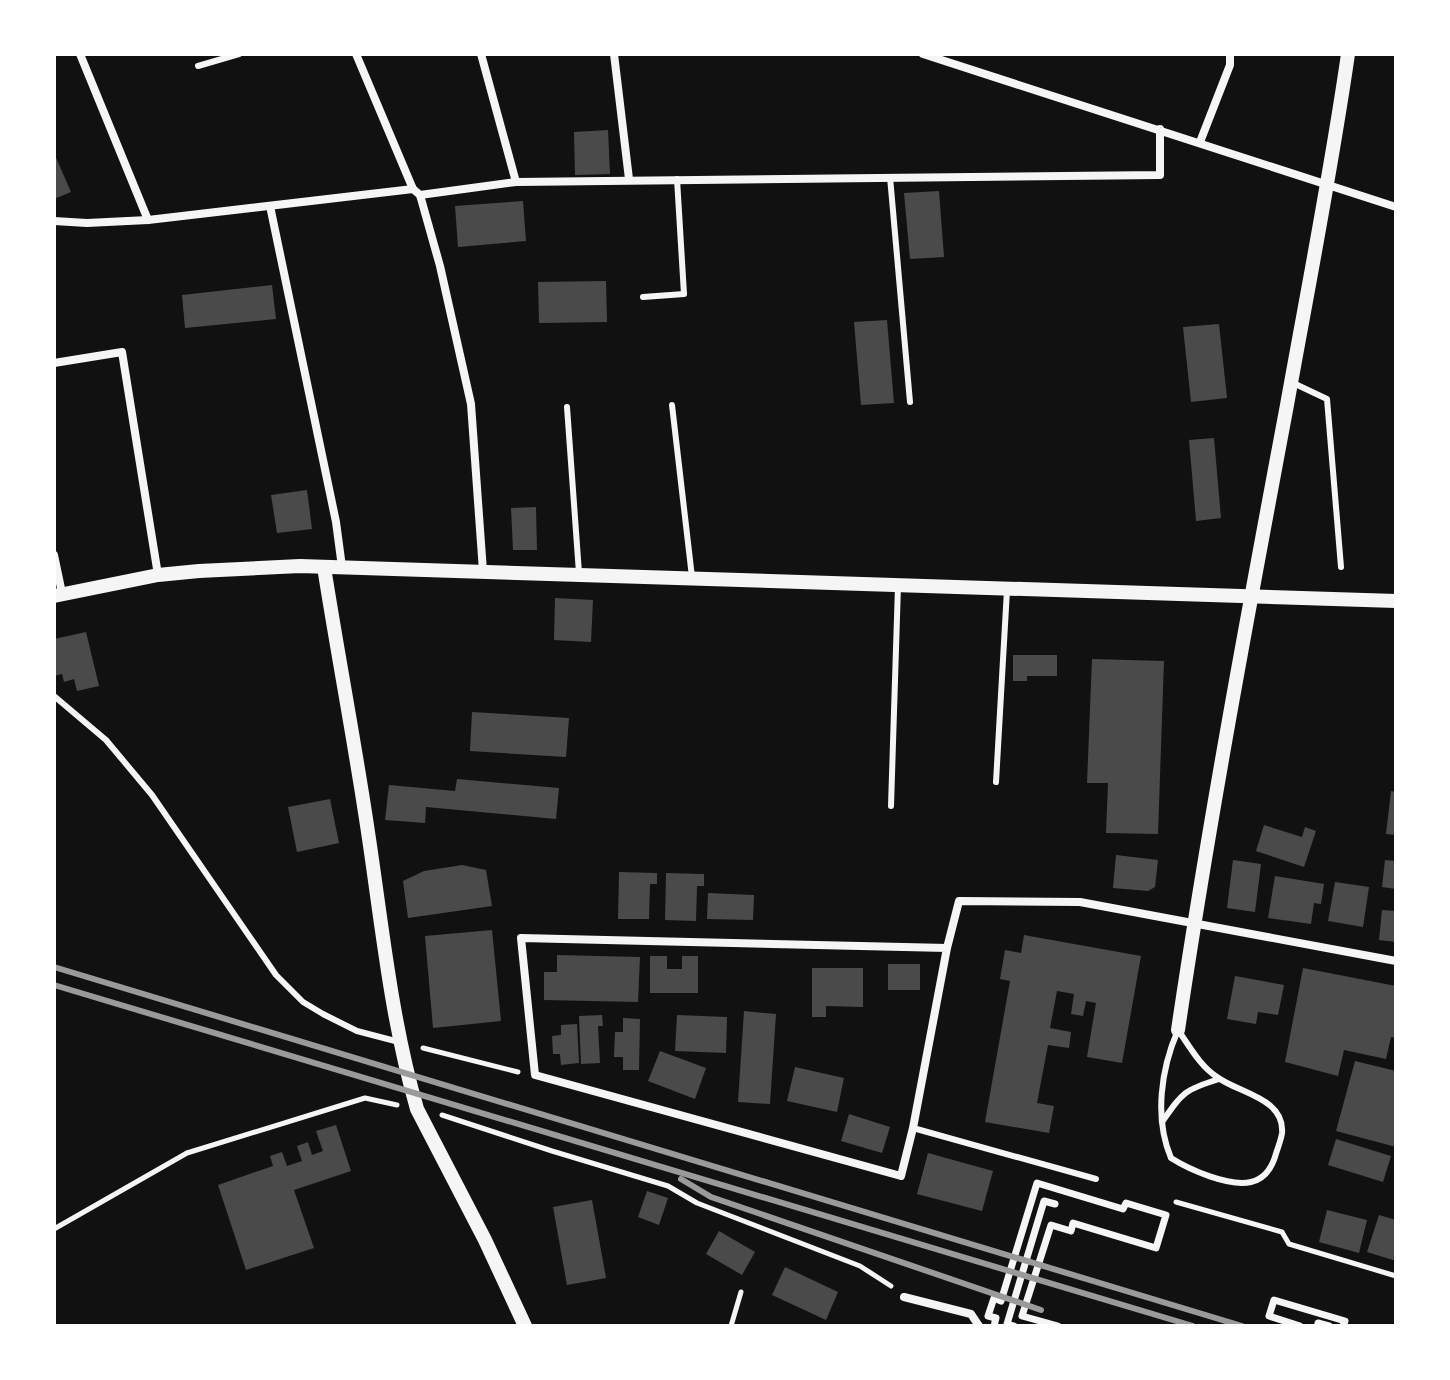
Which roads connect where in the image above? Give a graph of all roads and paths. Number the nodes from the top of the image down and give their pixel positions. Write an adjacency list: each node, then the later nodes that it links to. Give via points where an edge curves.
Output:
1 (80, 54): 21 (street)
2 (239, 54): 10 (lane)
3 (356, 54): 18 (street)
4 (481, 54): 16 (street)
5 (614, 54): 14 (street)
6 (923, 54): 9 (street)
7 (1230, 54): 12 (street)
8 (1348, 54): 17 (street)
9 (937, 56): 11 (street)
10 (198, 66)
11 (1160, 129): 12 (street); 13 (street, via 1160,175)
12 (1200, 142): 17 (street)
13 (890, 177): 15 (street); 26 (lane)
14 (629, 179): 15 (street); 16 (street)
15 (677, 179): 23 (lane, via 684,294)
16 (516, 182): 18 (street)
17 (1329, 185): 20 (street); 25 (street)
18 (417, 192): 19 (street); 33 (street, via 440,266 471,404)
19 (270, 206): 21 (street); 31 (street)
20 (1396, 207)
21 (148, 220): 22 (street)
22 (54, 221)
23 (643, 297)
24 (54, 363): 35 (street, via 122,352)
25 (1291, 382): 32 (lane, via 1327,399); 40 (street)
26 (910, 402)
27 (672, 405): 36 (lane)
28 (567, 407): 34 (lane)
29 (54, 555): 39 (street)
30 (324, 567): 31 (street); 35 (street); 49 (street)
31 (342, 567): 33 (street)
32 (1341, 567)
33 (483, 571): 34 (street)
34 (579, 573): 36 (street)
35 (158, 575): 39 (street)
36 (692, 577): 37 (street)
37 (898, 584): 38 (street); 44 (lane)
38 (1007, 588): 40 (street); 43 (lane)
39 (58, 595)
40 (1252, 596): 41 (street); 45 (street)
41 (1396, 601)
42 (54, 696): 49 (lane, via 106,740 152,795 276,975 323,1014 357,1031)
43 (996, 782)
44 (891, 806)
45 (1194, 923): 46 (street, via 1080,902 959,901); 47 (street); 48 (street)
46 (947, 948): 50 (street, via 521,938); 54 (street)
47 (1396, 961)
48 (1178, 1030): 51 (lane); 53 (lane, via 1167,1055)
49 (399, 1042): 50 (path); 52 (street)
50 (535, 1075): 54 (street, via 901,1176)
51 (1219, 1079): 53 (lane, via 1182,1093); 53 (lane, via 1268,1101 1278,1115 1282,1131 1271,1167 1259,1180 1242,1184 1190,1170 1171,1158)
52 (417, 1109): 58 (path, via 365,1098 187,1153); 61 (path, via 668,1186 697,1203 860,1266); 63 (street)
53 (1160, 1125)
54 (913, 1128): 55 (lane)
55 (1096, 1179)
56 (1055, 1204): 67 (street, via 1044,1201 1007,1324)
57 (1144, 1208): 59 (path, via 1148,1194 1282,1232 1289,1244); 66 (street, via 1126,1203 1123,1209 1037,1183 1001,1301 994,1298 988,1316 996,1318); 68 (street, via 1166,1215 1156,1248 1073,1223 1071,1231 1051,1225 1022,1316)
58 (54, 1229)
59 (1396, 1276)
60 (741, 1292): 64 (path)
61 (904, 1297): 65 (street, via 971,1314)
62 (1318, 1323): 70 (street)
63 (525, 1326)
64 (731, 1326)
65 (979, 1326)
66 (994, 1326)
67 (1014, 1326)
68 (1058, 1326)
69 (1300, 1326): 71 (street, via 1269,1316 1274,1300 1345,1321)
70 (1329, 1326)
71 (1343, 1326)

